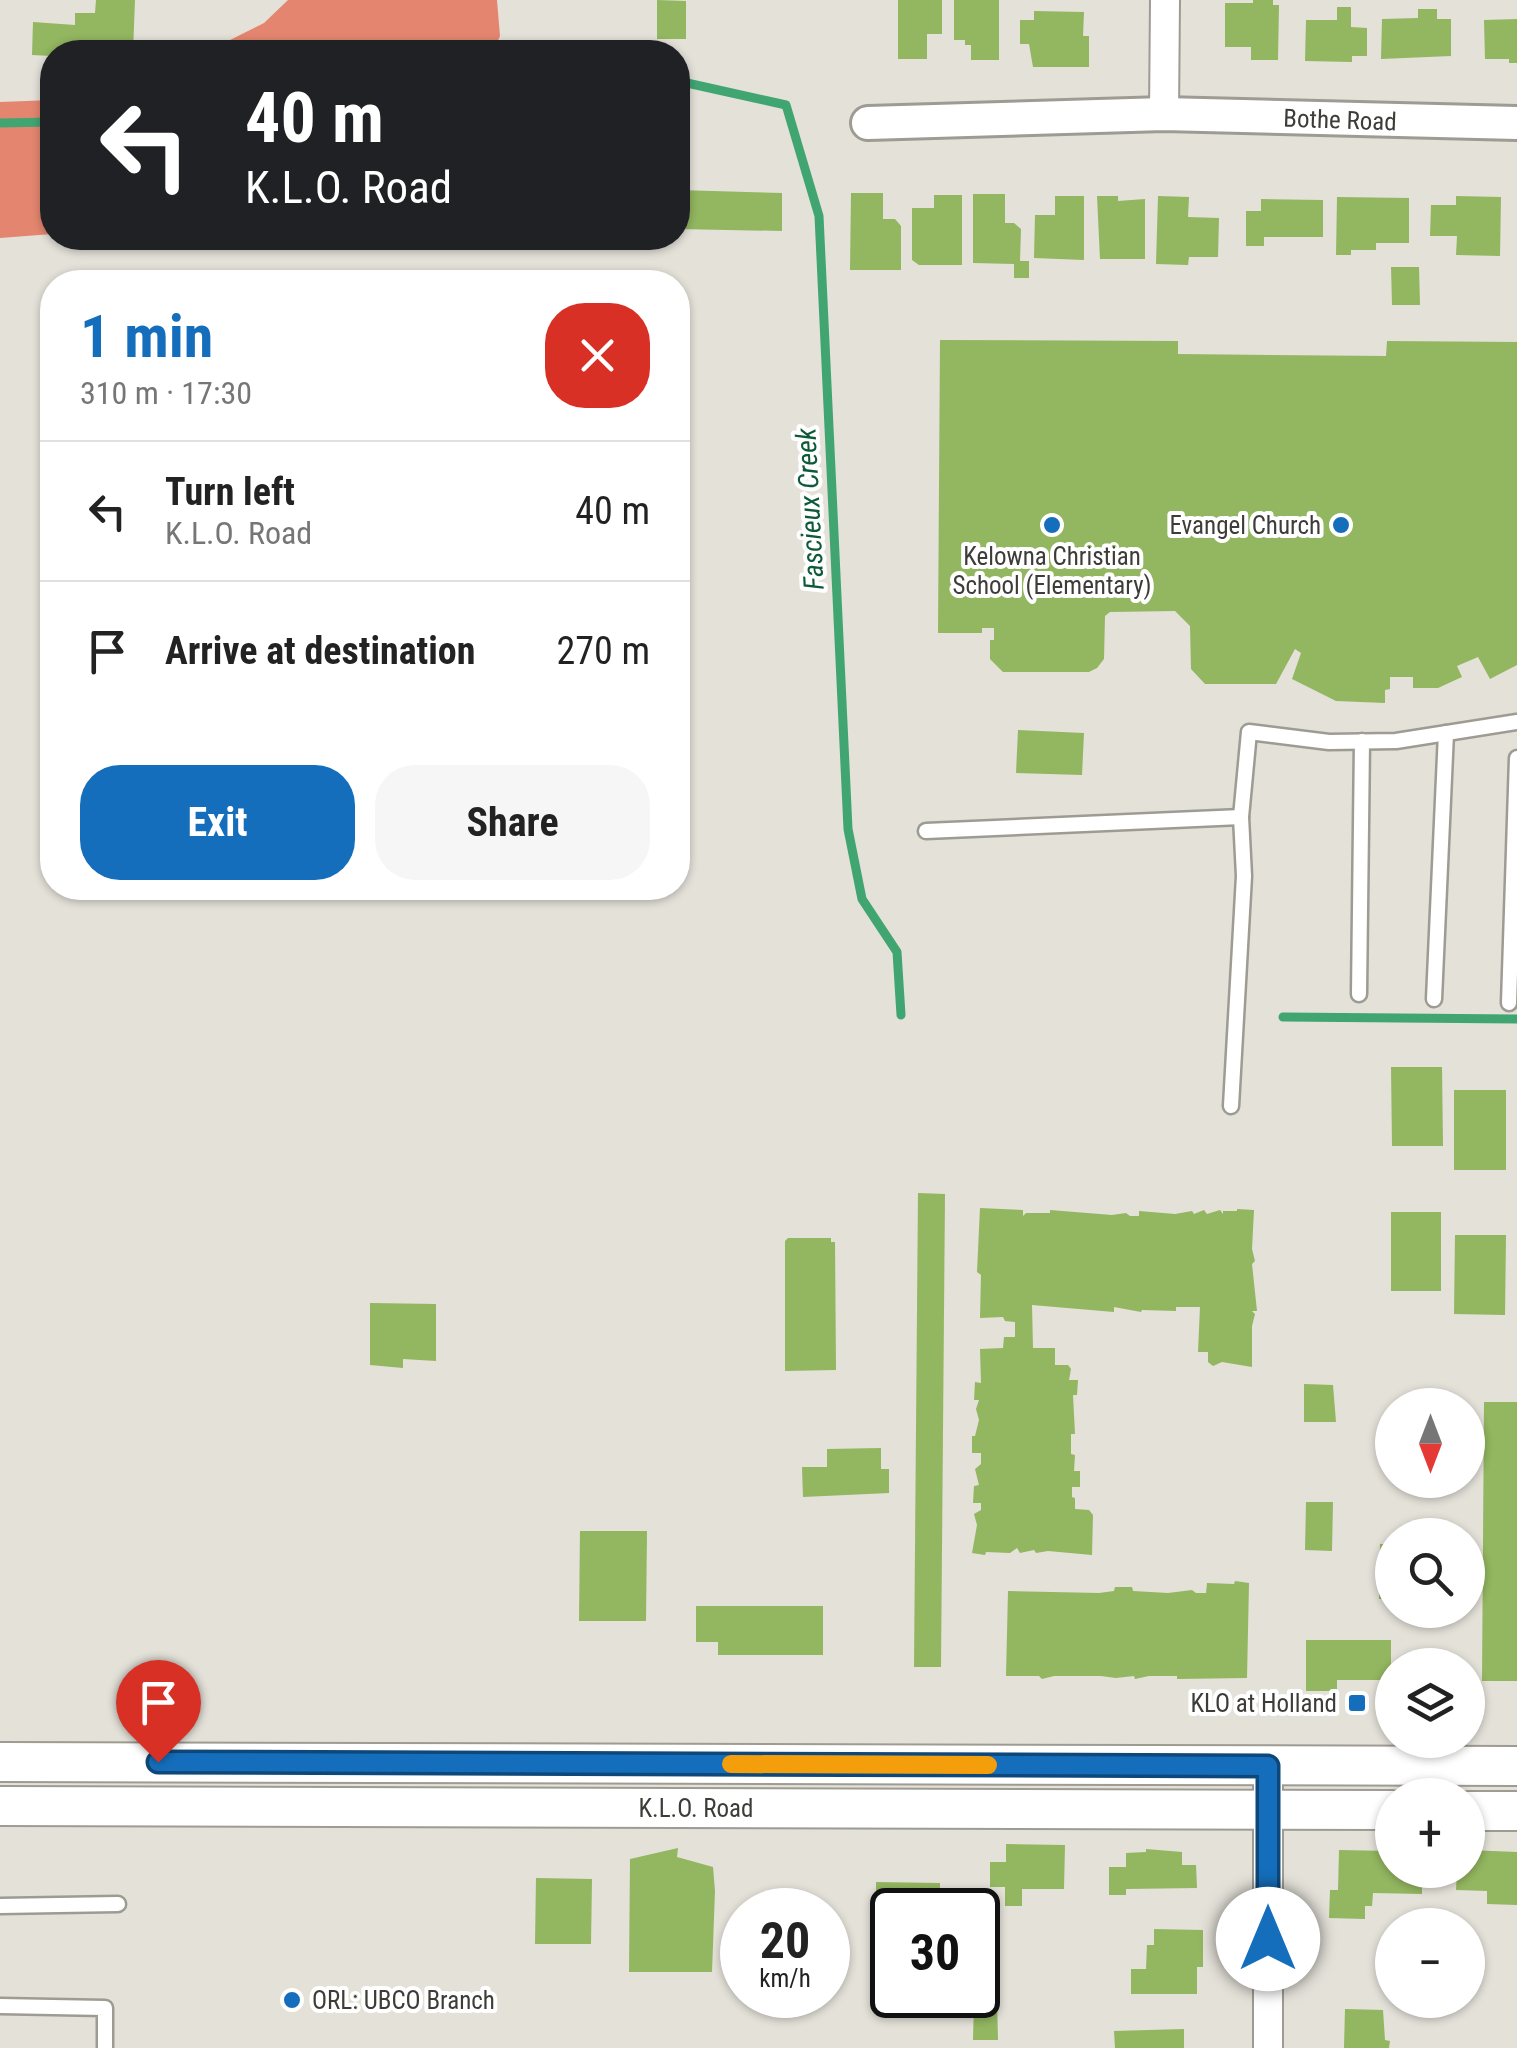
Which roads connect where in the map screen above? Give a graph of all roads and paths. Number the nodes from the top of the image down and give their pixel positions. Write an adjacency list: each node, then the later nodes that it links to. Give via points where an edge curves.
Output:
1 (1165, 0): 2 (street)
2 (1164, 114): 3 (street, Bothe Road); 4 (street, Bothe Road)
3 (868, 124)
4 (1517, 124)
5 (1517, 722): 6 (lane)
6 (1446, 733): 7 (lane); 12 (lane)
7 (1362, 741): 9 (lane, via 1249,732); 11 (lane)
8 (1517, 758): 13 (lane)
9 (1242, 817): 10 (lane); 14 (lane)
10 (926, 830)
11 (1359, 994)
12 (1434, 1000)
13 (1509, 1003)
14 (1231, 1106)
15 (0, 1762): 16 (main road, K.L.O. Road)
16 (1268, 1766): 17 (main road, K.L.O. Road); 19 (street)
17 (1517, 1766)
18 (0, 1806): 19 (main road, K.L.O. Road)
19 (1268, 1810): 20 (main road, K.L.O. Road); 27 (street)
20 (1375, 1810)
21 (1485, 1811): 22 (main road)
22 (1517, 1811)
23 (118, 1904): 24 (lane)
24 (0, 1906)
25 (0, 2006): 26 (lane, via 105,2008)
26 (104, 2048)
27 (1268, 2048)

